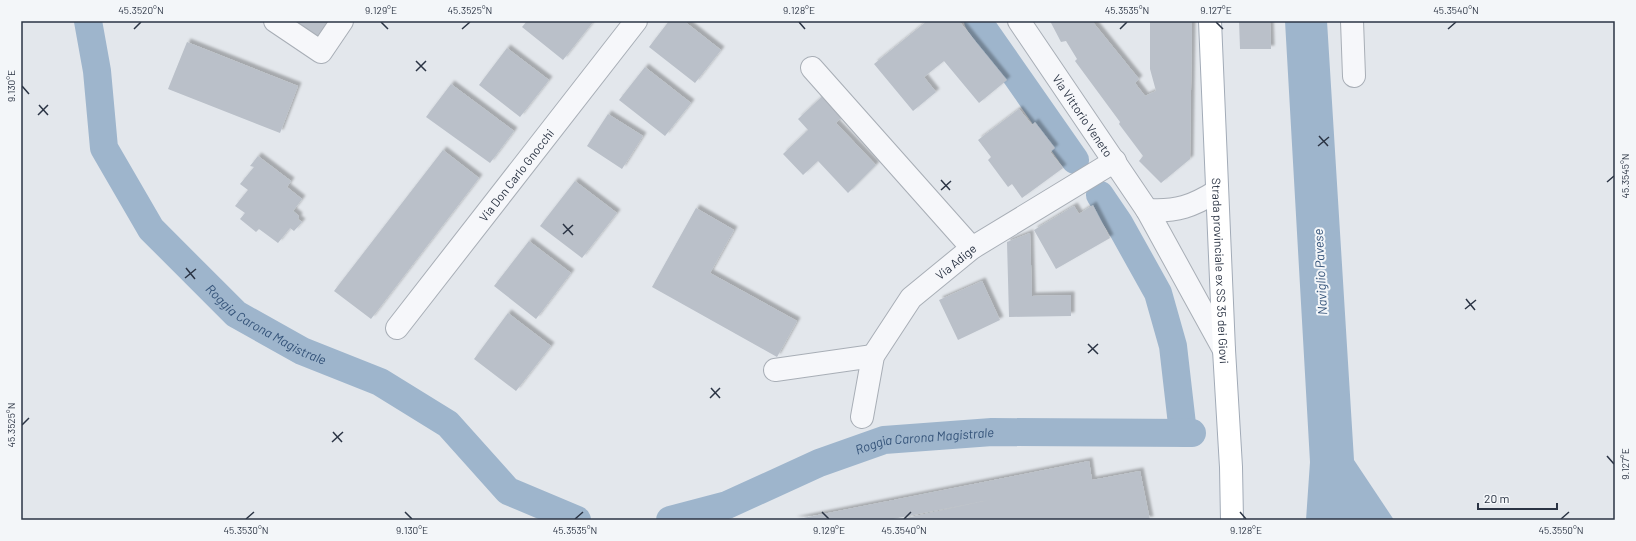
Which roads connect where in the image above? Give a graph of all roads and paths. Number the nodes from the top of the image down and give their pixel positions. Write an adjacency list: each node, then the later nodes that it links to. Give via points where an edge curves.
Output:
1 (275, 21): 2 (street, via 321,52)
2 (342, 21)
3 (636, 21): 13 (street, Via Don Carlo Gnocchi)
4 (1019, 21): 9 (street, Via Vittorio Veneto)
5 (1210, 21): 10 (main road, Strada provinciale ex SS 35 dei Giovi)
6 (1352, 21): 8 (street)
7 (812, 68): 12 (street)
8 (1354, 76)
9 (1115, 160): 11 (street, Via Vittorio Veneto); 12 (street, Via Adige)
10 (1217, 191): 11 (street, via 1186,207); 14 (main road, Strada provinciale ex SS 35 dei Giovi)
11 (1147, 210): 14 (street, Via Vittorio Veneto)
12 (972, 248): 15 (street, Via Adige, via 911,298)
13 (397, 328)
14 (1224, 350): 18 (main road, Strada provinciale ex SS 35 dei Giovi, via 1232,467)
15 (873, 356): 16 (street); 17 (street, Via Adige)
16 (775, 370)
17 (862, 417)
18 (1232, 520)

